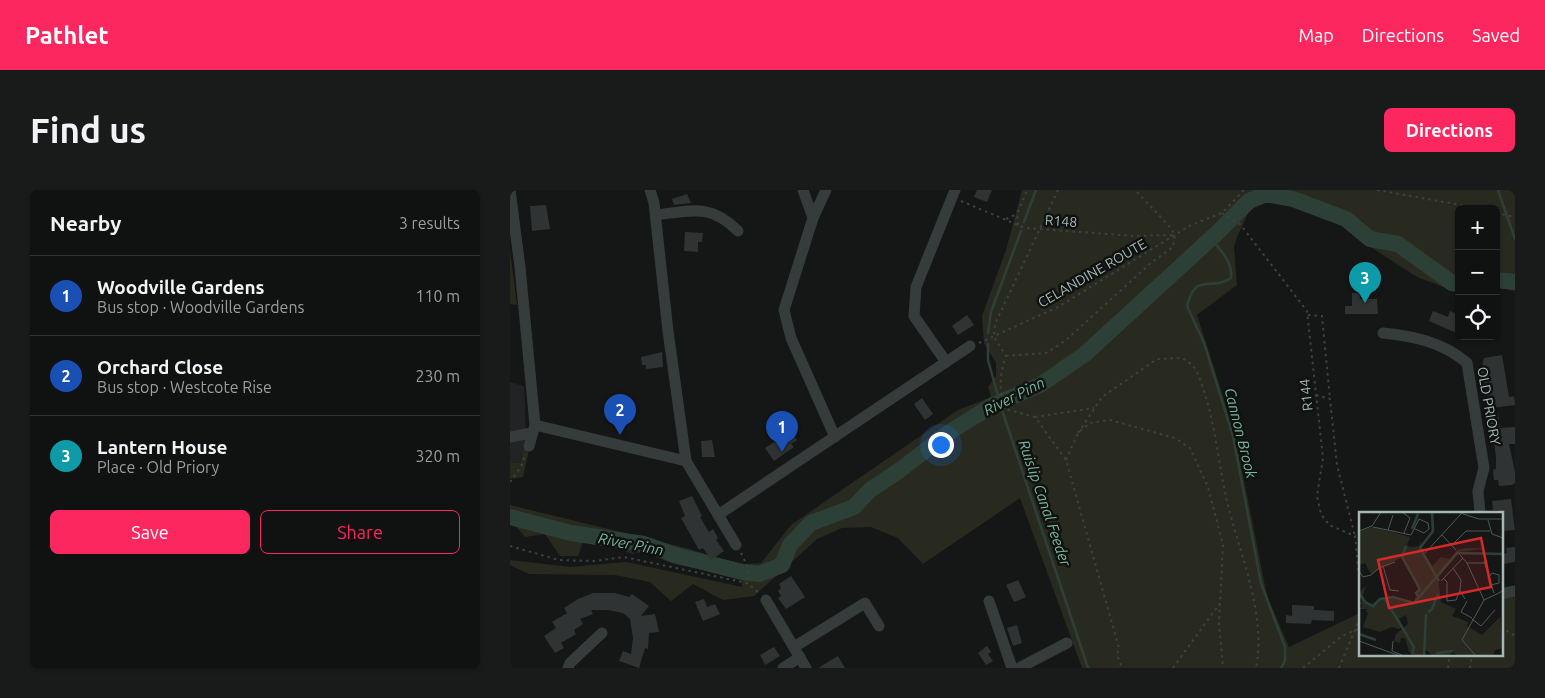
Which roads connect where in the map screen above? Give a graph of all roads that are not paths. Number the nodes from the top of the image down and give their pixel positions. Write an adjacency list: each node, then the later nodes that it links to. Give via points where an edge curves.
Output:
1 (510, 190): 6 (street)
2 (650, 190): 7 (street)
3 (803, 190): 8 (street)
4 (826, 190): 8 (street)
5 (954, 194): 13 (street, via 916,287 914,316)
6 (511, 204): 10 (street)
7 (656, 215): 9 (street, via 701,210 719,216); 18 (street)
8 (813, 218): 16 (street, via 784,310 791,338)
9 (738, 231)
10 (515, 269): 14 (street)
11 (1383, 333): 19 (street, OLD PRIORY, via 1434,343 1467,363 1484,468 1478,491)
12 (970, 346): 13 (street)
13 (946, 362): 16 (street)
14 (533, 429): 15 (street); 17 (street); 18 (street)
15 (510, 437)
16 (835, 437): 20 (street)
17 (529, 446)
18 (686, 461): 20 (street)
19 (1480, 512)
20 (718, 515): 21 (street)
21 (736, 545)
22 (1515, 591): 23 (street)
23 (1502, 594)
24 (766, 600): 29 (street)
25 (989, 600): 34 (street)
26 (878, 626): 29 (street, via 865,603)
27 (602, 633): 31 (street)
28 (1067, 643): 35 (street)
29 (794, 647): 30 (street)
30 (800, 657): 32 (street); 33 (street)
31 (568, 668)
32 (783, 668)
33 (806, 668)
34 (1012, 668)
35 (1019, 668)

